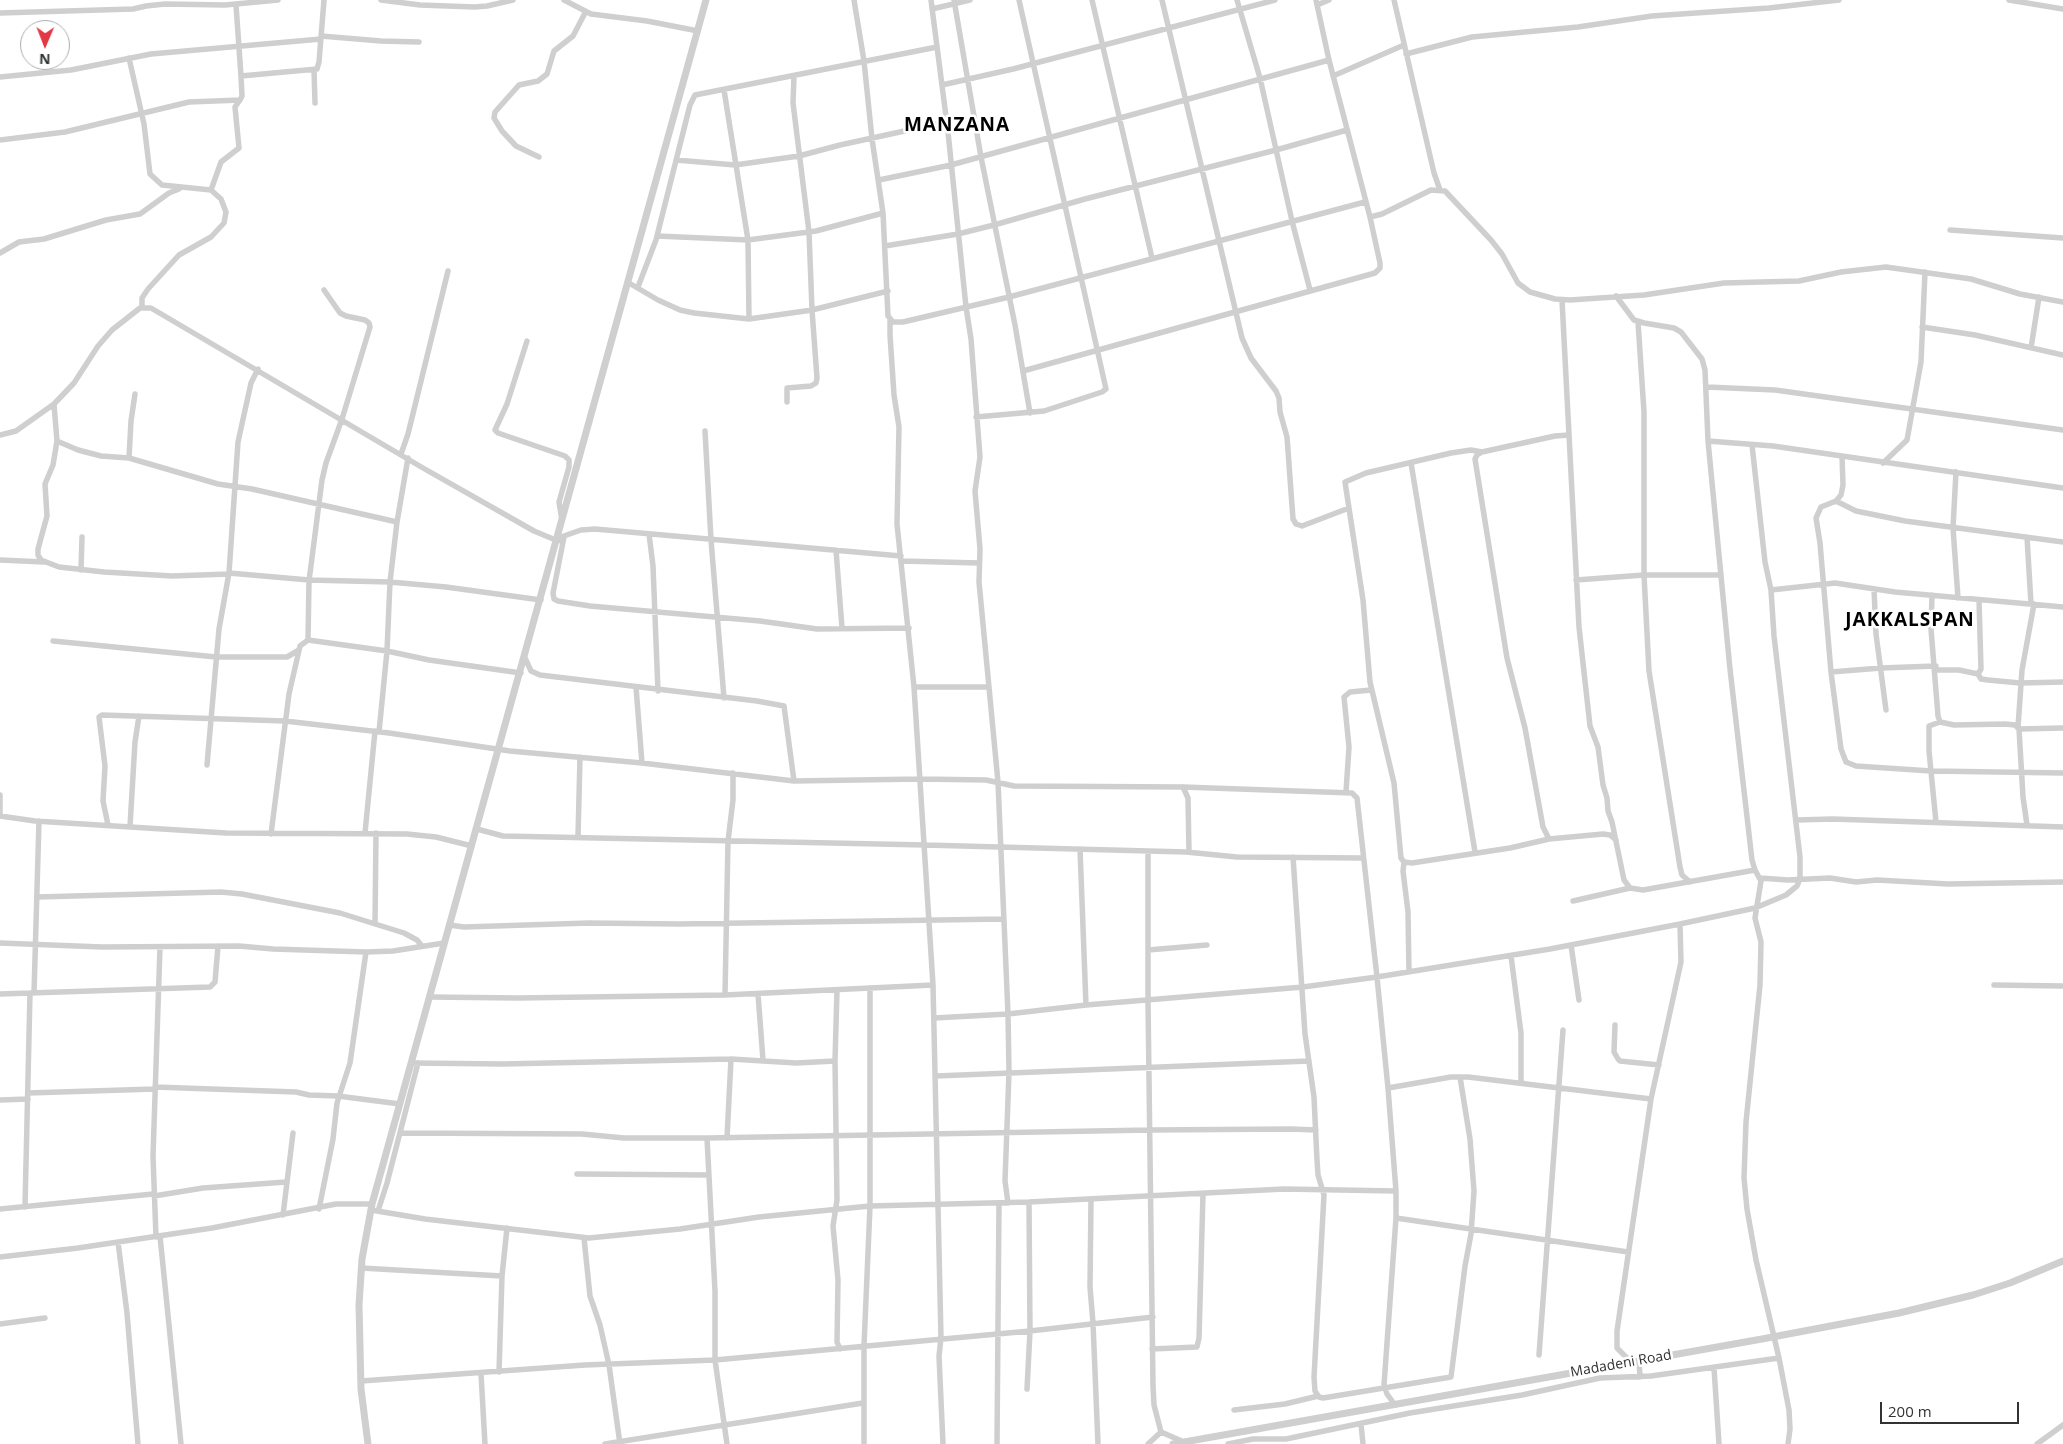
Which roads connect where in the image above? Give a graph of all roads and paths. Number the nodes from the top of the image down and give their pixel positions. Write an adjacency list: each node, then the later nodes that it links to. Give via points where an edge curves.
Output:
1 (278, 0): 21 (street)
2 (324, 0): 29 (street)
3 (381, 0): 4 (street, via 420,6 488,6)
4 (513, 0)
5 (564, 0): 26 (street)
6 (706, 0): 28 (street)
7 (854, 0): 38 (street)
8 (931, 0): 22 (street)
9 (970, 0): 19 (street)
10 (1019, 0): 39 (street)
11 (1092, 0): 33 (street)
12 (1162, 0): 27 (street)
13 (1237, 0): 23 (street)
14 (1275, 0): 23 (street)
15 (1329, 0): 20 (street)
16 (1394, 0): 31 (street)
17 (1839, 0): 35 (street, via 1652,16 1578,28 1472,37)
18 (2010, 0): 24 (street)
19 (955, 2): 22 (street); 46 (street)
20 (1316, 3): 37 (street)
21 (236, 5): 25 (street, via 153,4 134,10); 32 (street)
22 (932, 9): 34 (street)
23 (1240, 9): 27 (street); 45 (street)
24 (2063, 9)
25 (0, 13)
26 (585, 13): 28 (street); 61 (street, via 573,36 554,52 547,74 538,81 519,85 494,112 502,131 516,146)
27 (1169, 28): 33 (street); 49 (street)
28 (698, 31): 91 (street)
29 (321, 38): 30 (street); 32 (street); 40 (street, via 318,67)
30 (419, 42)
31 (1404, 45): 35 (street); 43 (street)
32 (239, 46): 36 (street); 41 (street)
33 (1102, 46): 39 (street); 53 (street)
34 (937, 47): 38 (street); 47 (street)
35 (1406, 54): 71 (street)
36 (129, 58): 44 (street, via 71,70); 52 (street)
37 (1329, 60): 43 (street); 45 (street)
38 (864, 61): 42 (street); 57 (street)
39 (1033, 64): 46 (street); 56 (street)
40 (314, 70): 41 (street); 51 (street)
41 (241, 76): 50 (street)
42 (794, 76): 48 (street); 60 (street, via 793,103)
43 (1333, 76): 55 (street)
44 (0, 77)
45 (1260, 78): 49 (street); 59 (street)
46 (968, 79): 47 (street); 62 (street)
47 (942, 85): 54 (street)
48 (724, 90): 63 (street, via 695,95); 65 (street)
49 (1187, 98): 53 (street); 66 (street)
50 (240, 100): 52 (street, via 194,101); 70 (street, via 235,107 239,148 221,162)
51 (315, 103)
52 (142, 113): 58 (street, via 59,133); 69 (street, via 150,174 162,184)
53 (1118, 118): 56 (street); 68 (street)
54 (946, 122): 57 (street); 64 (street)
55 (1347, 130): 59 (street); 72 (street)
56 (1049, 138): 62 (street); 73 (street)
57 (872, 139): 60 (street); 67 (street)
58 (0, 140)
59 (1276, 150): 66 (street); 76 (street)
60 (800, 156): 65 (street); 79 (street)
61 (539, 157)
62 (981, 157): 64 (street); 77 (street)
63 (676, 160): 65 (street); 81 (street)
64 (951, 165): 67 (street); 80 (street)
65 (735, 166): 83 (street)
66 (1202, 168): 68 (street); 84 (street)
67 (879, 180): 74 (street)
68 (1136, 186): 73 (street); 87 (street)
69 (186, 187): 70 (street); 86 (street, via 169,192 140,214 106,220 44,240 19,242)
70 (210, 190): 101 (street, via 225,206 224,223 211,237 179,255 144,295)
71 (1440, 190): 75 (street, via 1427,191); 99 (street, via 1453,198 1491,240 1523,288)
72 (1365, 202): 75 (street); 76 (street)
73 (1065, 205): 77 (street); 90 (street)
74 (883, 213): 79 (street); 85 (street)
75 (1370, 217): 94 (street, via 1379,270)
76 (1292, 220): 84 (street); 94 (street)
77 (994, 225): 80 (street); 97 (street)
78 (1950, 230): 82 (street)
79 (809, 232): 83 (street); 103 (street)
80 (958, 234): 85 (street); 102 (street)
81 (657, 236): 83 (street); 92 (street)
82 (2063, 238)
83 (748, 240): 105 (street)
84 (1219, 240): 87 (street); 104 (street)
85 (885, 246): 95 (street)
86 (0, 254)
87 (1152, 258): 90 (street)
88 (448, 271): 131 (street)
89 (1925, 272): 96 (street, via 1886,267 1799,281 1724,283); 98 (street, via 1971,279); 108 (street)
90 (1081, 277): 97 (street); 111 (street)
91 (629, 283): 92 (street); 144 (street)
92 (638, 288): 105 (street, via 680,310)
93 (324, 290): 122 (street, via 340,313 365,320 370,325)
94 (1310, 290): 104 (street)
95 (888, 292): 103 (street); 106 (street)
96 (1616, 296): 99 (street); 107 (street, via 1629,316)
97 (1009, 297): 102 (street); 114 (street)
98 (2040, 297): 100 (street); 110 (street)
99 (1562, 300): 126 (street)
100 (2063, 302)
101 (142, 307): 113 (street, via 157,310); 118 (street, via 112,330 74,383)
102 (966, 308): 106 (street, via 903,322); 121 (street, via 974,362)
103 (812, 310): 105 (street); 117 (street, via 817,381 811,386 787,387)
104 (1236, 311): 111 (street); 142 (street, via 1247,350 1279,398 1287,437 1294,521 1302,526)
105 (749, 319)
106 (890, 321): 153 (street, via 899,427 896,510)
107 (1638, 322): 115 (street, via 1681,332 1702,359); 159 (street, via 1644,436)
108 (1922, 327): 110 (street); 119 (street, via 1921,362)
109 (526, 341): 144 (street, via 507,404 495,430 569,460 560,502)
110 (2031, 348): 112 (street)
111 (1097, 349): 114 (street); 120 (street, via 1106,390 1057,408)
112 (2063, 355)
113 (258, 369): 122 (street); 138 (street, via 251,383 238,442)
114 (1023, 371): 120 (street)
115 (1706, 388): 119 (street, via 1775,390); 128 (street)
116 (135, 394): 133 (street)
117 (787, 402)
118 (54, 404): 125 (street, via 16,431); 127 (street)
119 (1911, 410): 123 (street); 136 (street, via 1907,440)
120 (1030, 413): 121 (street)
121 (976, 417): 156 (street, via 980,457 975,491)
122 (342, 419): 131 (street); 141 (street, via 326,463)
123 (2063, 430)
124 (705, 431): 150 (street)
125 (0, 434)
126 (1569, 435): 130 (street); 162 (street)
127 (57, 441): 133 (street, via 101,456); 155 (street, via 53,465 45,484 47,516 38,549 38,557)
128 (1708, 441): 129 (street); 160 (street)
129 (1752, 445): 132 (street); 166 (street)
130 (1482, 452): 135 (street, via 1463,451); 231 (street, via 1475,462 1500,619 1543,827)
131 (401, 454): 134 (street)
132 (1842, 456): 136 (street); 140 (street, via 1842,491)
133 (129, 458): 138 (street)
134 (408, 458): 143 (street); 149 (street, via 534,531)
135 (1411, 463): 142 (street, via 1366,472 1345,482); 240 (street)
136 (1883, 463): 137 (street)
137 (1956, 472): 139 (street); 145 (street)
138 (234, 486): 141 (street); 158 (street)
139 (2063, 488)
140 (1836, 501): 145 (street, via 1864,513); 164 (street, via 1821,507 1816,516)
141 (318, 504): 143 (street); 161 (street)
142 (1349, 508): 193 (street, via 1363,600)
143 (397, 522): 163 (street)
144 (562, 522): 149 (street)
145 (1954, 528): 148 (street); 168 (street)
146 (649, 534): 149 (street, via 587,529); 150 (street); 173 (street)
147 (82, 537): 157 (street)
148 (2027, 537): 151 (street); 171 (street)
149 (560, 538): 169 (street); 173 (street, via 553,593 555,600)
150 (711, 540): 152 (street); 174 (street)
151 (2063, 542)
152 (836, 550): 153 (street); 175 (street)
153 (902, 558): 156 (street); 176 (street)
154 (0, 560): 155 (street)
155 (44, 562): 157 (street)
156 (979, 563): 191 (street)
157 (81, 570): 158 (street, via 172,576)
158 (229, 573): 161 (street); 181 (street)
159 (1644, 574): 160 (street); 162 (street); 247 (street, via 1650,686 1680,867 1682,875)
160 (1721, 575): 244 (street)
161 (309, 580): 163 (street); 177 (street)
162 (1576, 580): 232 (street, via 1590,720)
163 (390, 582): 169 (street); 180 (street)
164 (1824, 583): 165 (street); 166 (street); 185 (street)
165 (1874, 589): 167 (street); 183 (street)
166 (1771, 590): 219 (street)
167 (1932, 595): 168 (street); 184 (street)
168 (1958, 598): 170 (street)
169 (541, 600): 182 (street)
170 (1978, 600): 171 (street); 187 (street, via 1981,669)
171 (2033, 604): 172 (street); 189 (street)
172 (2063, 607)
173 (654, 612): 174 (street); 194 (street)
174 (717, 618): 175 (street, via 818,629); 195 (street)
175 (842, 628): 176 (street)
176 (909, 628): 190 (street)
177 (308, 640): 179 (street); 180 (street)
178 (53, 641): 181 (street)
179 (299, 650): 181 (street, via 287,657); 199 (street)
180 (387, 651): 186 (street); 203 (street)
181 (216, 657): 198 (street)
182 (525, 658): 186 (street); 192 (street, via 535,674)
183 (1881, 668): 184 (street); 185 (street); 196 (street)
184 (1936, 668): 187 (street); 200 (street)
185 (1831, 672): 208 (street, via 1841,749 1846,762 1856,766)
186 (521, 673): 204 (street)
187 (1978, 674): 189 (street, via 1988,680)
188 (2063, 682): 189 (street)
189 (2020, 683): 201 (street)
190 (914, 687): 191 (street); 212 (street)
191 (989, 687): 214 (street)
192 (636, 688): 194 (street); 206 (street)
193 (1371, 690): 216 (street, via 1345,695 1349,757); 243 (street, via 1392,775)
194 (658, 691): 195 (street)
195 (724, 698): 213 (street, via 785,707)
196 (1886, 710)
197 (140, 716): 198 (street); 222 (street, via 99,717 105,766 103,801); 224 (street, via 134,750)
198 (210, 718): 199 (street); 207 (street)
199 (285, 721): 203 (street); 229 (street)
200 (1940, 722): 201 (street, via 1954,725 2005,724); 208 (street, via 1928,728)
201 (2018, 728): 202 (street); 210 (street)
202 (2063, 728)
203 (377, 731): 204 (street); 227 (street)
204 (498, 749): 205 (street); 226 (street)
205 (580, 757): 206 (street); 230 (street)
206 (642, 762): 209 (street)
207 (207, 765)
208 (1931, 771): 210 (street); 221 (street)
209 (733, 773): 213 (street); 233 (street)
210 (2021, 773): 211 (street); 223 (street)
211 (2063, 773)
212 (920, 778): 213 (street); 214 (street); 234 (street)
213 (794, 781)
214 (998, 782): 215 (street, via 1014,786); 236 (street)
215 (1183, 787): 216 (street); 239 (street, via 1188,798)
216 (1346, 792): 242 (street, via 1356,798)
217 (0, 795): 218 (street)
218 (0, 816): 220 (street)
219 (1796, 820): 221 (street, via 1832,818); 246 (street)
220 (39, 821): 222 (street); 250 (street)
221 (1936, 822): 223 (street)
222 (108, 824): 224 (street)
223 (2027, 825): 225 (street)
224 (130, 826): 229 (street)
225 (2063, 827)
226 (477, 828): 230 (street, via 503,836); 235 (street)
227 (365, 833): 228 (street); 229 (street)
228 (376, 833): 235 (street, via 436,837); 255 (street)
229 (270, 834)
230 (578, 837): 233 (street)
231 (1549, 839): 232 (street, via 1603,834); 240 (street)
232 (1616, 840): 249 (street, via 1624,880)
233 (728, 841): 234 (street); 256 (street)
234 (925, 845): 236 (street); 254 (street)
235 (472, 846): 258 (street)
236 (1001, 848): 237 (street); 253 (street)
237 (1080, 849): 238 (street); 287 (street)
238 (1148, 851): 239 (street); 267 (street)
239 (1188, 852): 241 (street)
240 (1475, 852): 243 (street, via 1418,863)
241 (1293, 858): 242 (street); 275 (street)
242 (1363, 858): 271 (street)
243 (1404, 862): 270 (street)
244 (1754, 870): 245 (street); 247 (street)
245 (1760, 878): 246 (street); 252 (street)
246 (1800, 879): 248 (street, via 1948,884); 252 (street, via 1786,895)
247 (1690, 882): 249 (street, via 1643,890)
248 (2063, 882)
249 (1630, 888): 251 (street)
250 (37, 897): 255 (street, via 204,892 242,894 340,913); 261 (street)
251 (1573, 901)
252 (1755, 908): 257 (street); 360 (street, via 1761,942 1760,985 1746,1122 1744,1178 1756,1260)
253 (1003, 919): 254 (street); 288 (street)
254 (929, 920): 256 (street); 272 (street)
255 (375, 924): 265 (street, via 404,933)
256 (727, 924): 258 (street); 283 (street)
257 (1680, 924): 263 (street); 297 (street, via 1681,962)
258 (449, 925): 259 (street)
259 (444, 943): 265 (street); 284 (street)
260 (0, 944): 261 (street)
261 (36, 944): 266 (street); 279 (street)
262 (1207, 945): 267 (street)
263 (1571, 945): 269 (street); 285 (street)
264 (218, 946): 266 (street); 268 (street); 277 (street, via 212,987)
265 (422, 946): 268 (street)
266 (160, 947): 277 (street)
267 (1148, 950): 286 (street)
268 (366, 952): 307 (street, via 350,1064)
269 (1510, 956): 270 (street); 302 (street, via 1521,1033)
270 (1409, 972): 271 (street)
271 (1377, 977): 275 (street); 304 (street)
272 (933, 985): 276 (street); 289 (street)
273 (1994, 985): 274 (street)
274 (2062, 986): 282 (street)
275 (1303, 987): 286 (street); 294 (street)
276 (870, 988): 278 (street); 318 (street)
277 (159, 990): 279 (street); 303 (street)
278 (837, 990): 281 (street); 295 (street)
279 (32, 993): 280 (street); 306 (street)
280 (0, 994)
281 (758, 994): 283 (street); 293 (street)
282 (2063, 994)
283 (725, 995): 284 (street)
284 (429, 997): 296 (street)
285 (1579, 1000)
286 (1148, 1001): 287 (street); 298 (street)
287 (1086, 1005): 288 (street)
288 (1008, 1014): 289 (street); 299 (street)
289 (934, 1018): 300 (street)
290 (1615, 1025): 297 (street, via 1614,1052 1620,1061)
291 (1564, 1030): 305 (street)
292 (731, 1058): 293 (street); 296 (street); 320 (street)
293 (763, 1060): 295 (street)
294 (1309, 1061): 298 (street); 312 (street)
295 (836, 1062): 317 (street)
296 (414, 1063): 310 (street); 314 (street)
297 (1659, 1065): 308 (street)
298 (1150, 1067): 299 (street); 311 (street)
299 (1009, 1072): 300 (street); 316 (street)
300 (936, 1076): 315 (street)
301 (1460, 1076): 302 (street); 304 (street); 344 (street, via 1474,1178)
302 (1521, 1083): 305 (street)
303 (155, 1088): 306 (street); 307 (street); 327 (street)
304 (1388, 1088): 325 (street)
305 (1559, 1088): 308 (street); 347 (street)
306 (28, 1096): 309 (street); 335 (street)
307 (338, 1096): 310 (street); 336 (street)
308 (1651, 1099): 349 (street)
309 (0, 1100)
310 (400, 1104): 339 (street)
311 (1150, 1130): 312 (street); 316 (street); 328 (street)
312 (1316, 1130): 324 (street, via 1318,1169)
313 (292, 1133): 323 (street)
314 (400, 1133): 319 (street); 339 (street)
315 (938, 1133): 316 (street); 318 (street); 333 (street)
316 (1007, 1133): 332 (street, via 1005,1181)
317 (835, 1135): 318 (street); 320 (street); 337 (street)
318 (869, 1135): 334 (street)
319 (707, 1138): 320 (street); 322 (street)
320 (726, 1138)
321 (577, 1174): 322 (street)
322 (708, 1175): 342 (street)
323 (286, 1182): 327 (street); 340 (street)
324 (1323, 1189): 325 (street); 326 (street); 378 (street, via 1314,1376)
325 (1396, 1191): 341 (street)
326 (1203, 1194): 328 (street); 364 (street, via 1197,1347)
327 (154, 1195): 335 (street); 345 (street)
328 (1152, 1197): 329 (street); 354 (street)
329 (1091, 1200): 330 (street); 356 (street)
330 (1029, 1202): 332 (street); 358 (street)
331 (1000, 1203): 332 (street); 333 (street); 359 (street)
332 (1008, 1203)
333 (938, 1204): 334 (street); 361 (street)
334 (870, 1206): 337 (street); 362 (street)
335 (25, 1207): 338 (street)
336 (319, 1208): 339 (street, via 345,1204); 340 (street)
337 (836, 1208): 342 (street); 363 (street, via 833,1226 838,1280 837,1342)
338 (0, 1209)
339 (374, 1209): 343 (street, via 424,1219); 352 (street)
340 (283, 1216): 345 (street)
341 (1396, 1218): 344 (street); 376 (street)
342 (712, 1224): 346 (street); 367 (street)
343 (507, 1228): 346 (street); 353 (street)
344 (1471, 1228): 347 (street); 376 (street, via 1451,1377)
345 (158, 1236): 348 (street); 389 (street)
346 (584, 1238): 370 (street, via 590,1296)
347 (1548, 1240): 349 (street); 365 (street)
348 (118, 1242): 350 (street); 388 (street)
349 (1628, 1252): 369 (street, via 1616,1344)
350 (0, 1257)
351 (2063, 1261): 360 (street, Madadeni Road, via 2010,1283 1955,1299)
352 (361, 1268): 353 (street); 375 (street, via 358,1305)
353 (502, 1276): 372 (street)
354 (1153, 1316): 356 (street); 364 (street)
355 (45, 1318): 357 (street)
356 (1093, 1323): 358 (street); 397 (street)
357 (0, 1324)
358 (1030, 1331): 359 (street); 377 (street)
359 (999, 1333): 361 (street); 396 (street)
360 (1773, 1337): 366 (street); 368 (street, Madadeni Road)
361 (941, 1338): 362 (street); 395 (street)
362 (864, 1346): 363 (street); 379 (street)
363 (840, 1349): 367 (street)
364 (1152, 1349): 385 (street, via 1154,1405)
365 (1539, 1355)
366 (1780, 1358): 371 (street); 403 (street, via 1789,1410)
367 (715, 1360): 370 (street); 383 (street)
368 (1639, 1360): 369 (street, Madadeni Road); 374 (street)
369 (1631, 1362): 380 (street, Madadeni Road)
370 (609, 1365): 372 (street); 387 (street)
371 (1714, 1368): 374 (street); 402 (street)
372 (500, 1372): 373 (street)
373 (481, 1374): 375 (street); 391 (street)
374 (1640, 1377): 382 (street, via 1600,1378)
375 (360, 1381): 390 (street)
376 (1385, 1388): 378 (street, via 1323,1398); 380 (street)
377 (1027, 1390)
378 (1318, 1396): 381 (street)
379 (863, 1403): 383 (street); 394 (street)
380 (1395, 1405): 386 (street, Madadeni Road)
381 (1234, 1410)
382 (1361, 1424): 400 (street, via 1286,1439 1253,1439); 401 (street)
383 (723, 1425): 387 (street); 393 (street)
384 (2063, 1425): 404 (street)
385 (1161, 1432): 386 (street); 398 (street)
386 (1184, 1442): 399 (street, Madadeni Road)
387 (620, 1443): 392 (street)
388 (138, 1444)
389 (181, 1444)
390 (368, 1444)
391 (485, 1444)
392 (605, 1444)
393 (727, 1444)
394 (864, 1444)
395 (943, 1444)
396 (997, 1444)
397 (1098, 1444)
398 (1148, 1444)
399 (1173, 1444)
400 (1228, 1444)
401 (1363, 1444)
402 (1719, 1444)
403 (1788, 1444)
404 (2037, 1444)

